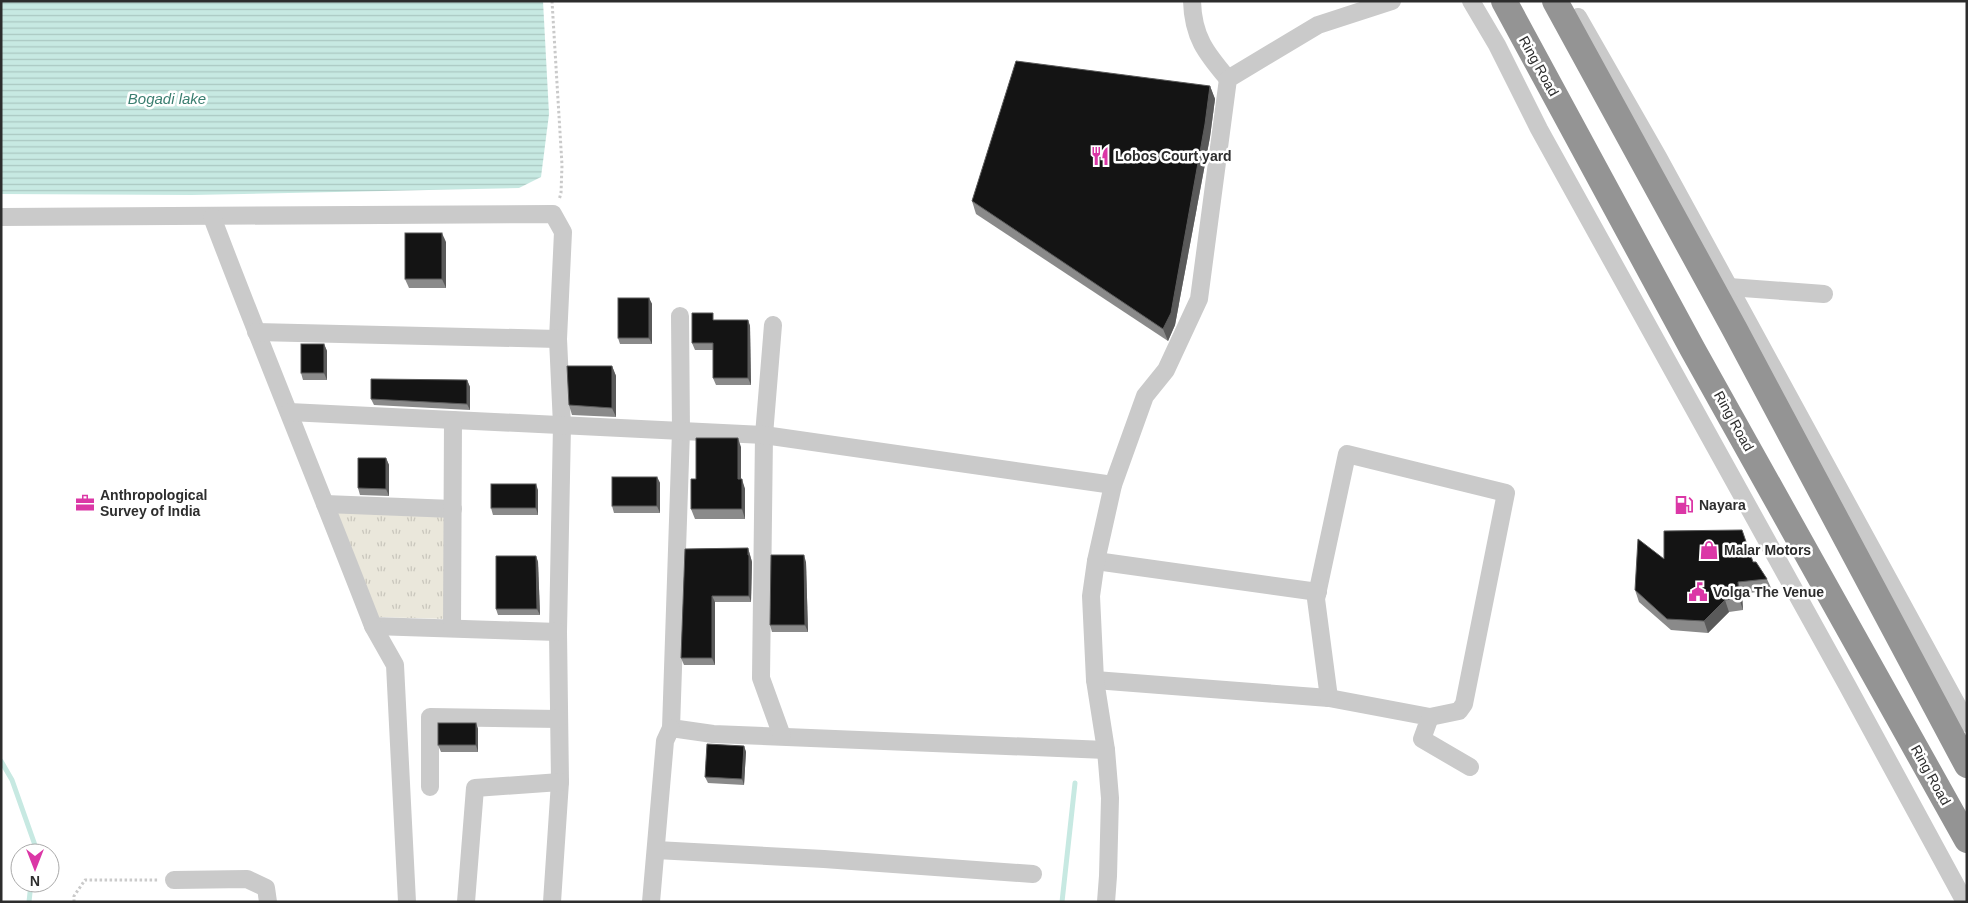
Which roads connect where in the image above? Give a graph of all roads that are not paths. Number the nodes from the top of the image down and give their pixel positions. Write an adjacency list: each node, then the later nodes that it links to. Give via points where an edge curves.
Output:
1 (1192, 1): 7 (street, via 1202,47)
2 (1392, 1): 7 (street, via 1318,25)
3 (1471, 1): 51 (street)
4 (1504, 1): 41 (highway, Ring Road)
5 (1556, 1): 37 (highway)
6 (1569, 1): 10 (street)
7 (1228, 79): 21 (street, via 1199,299 1166,370 1145,396)
8 (1, 217): 9 (street)
9 (212, 217): 14 (street); 15 (street, via 553,214 563,232)
10 (1729, 287): 11 (street); 33 (street)
11 (1824, 294)
12 (680, 316): 19 (street)
13 (773, 326): 20 (street)
14 (256, 332): 15 (street); 16 (street)
15 (558, 339): 18 (street)
16 (289, 412): 17 (street); 22 (street)
17 (453, 420): 18 (street); 23 (street)
18 (562, 425): 19 (street); 28 (street)
19 (681, 431): 20 (street); 34 (street)
20 (764, 435): 21 (street); 35 (street, via 762,678)
21 (1113, 484): 24 (street)
22 (325, 504): 23 (street); 26 (street)
23 (453, 509): 27 (street)
24 (1096, 561): 25 (street); 29 (street, via 1091,596)
25 (1318, 592): 30 (street, via 1316,598); 31 (street, via 1347,454 1506,493 1464,704 1459,711)
26 (373, 626): 27 (street); 46 (street, via 395,665)
27 (452, 628): 28 (street)
28 (558, 632): 32 (street)
29 (1096, 680): 30 (street); 36 (street)
30 (1329, 698): 31 (street)
31 (1430, 717): 38 (street, via 1422,739)
32 (559, 718): 39 (street); 40 (street, via 430,716)
33 (1967, 723)
34 (671, 728): 35 (street, via 713,734); 42 (street, via 665,741)
35 (782, 736): 36 (street)
36 (1106, 750): 50 (street, via 1110,798)
37 (1967, 765)
38 (1470, 767)
39 (560, 782): 47 (street, via 475,788); 48 (street)
40 (430, 787)
41 (1967, 840)
42 (656, 850): 43 (street); 49 (street)
43 (1033, 874)
44 (174, 880): 45 (street, via 247,879 266,888)
45 (268, 902)
46 (407, 902)
47 (466, 902)
48 (552, 902)
49 (651, 902)
50 (1106, 902)
51 (1964, 902)

